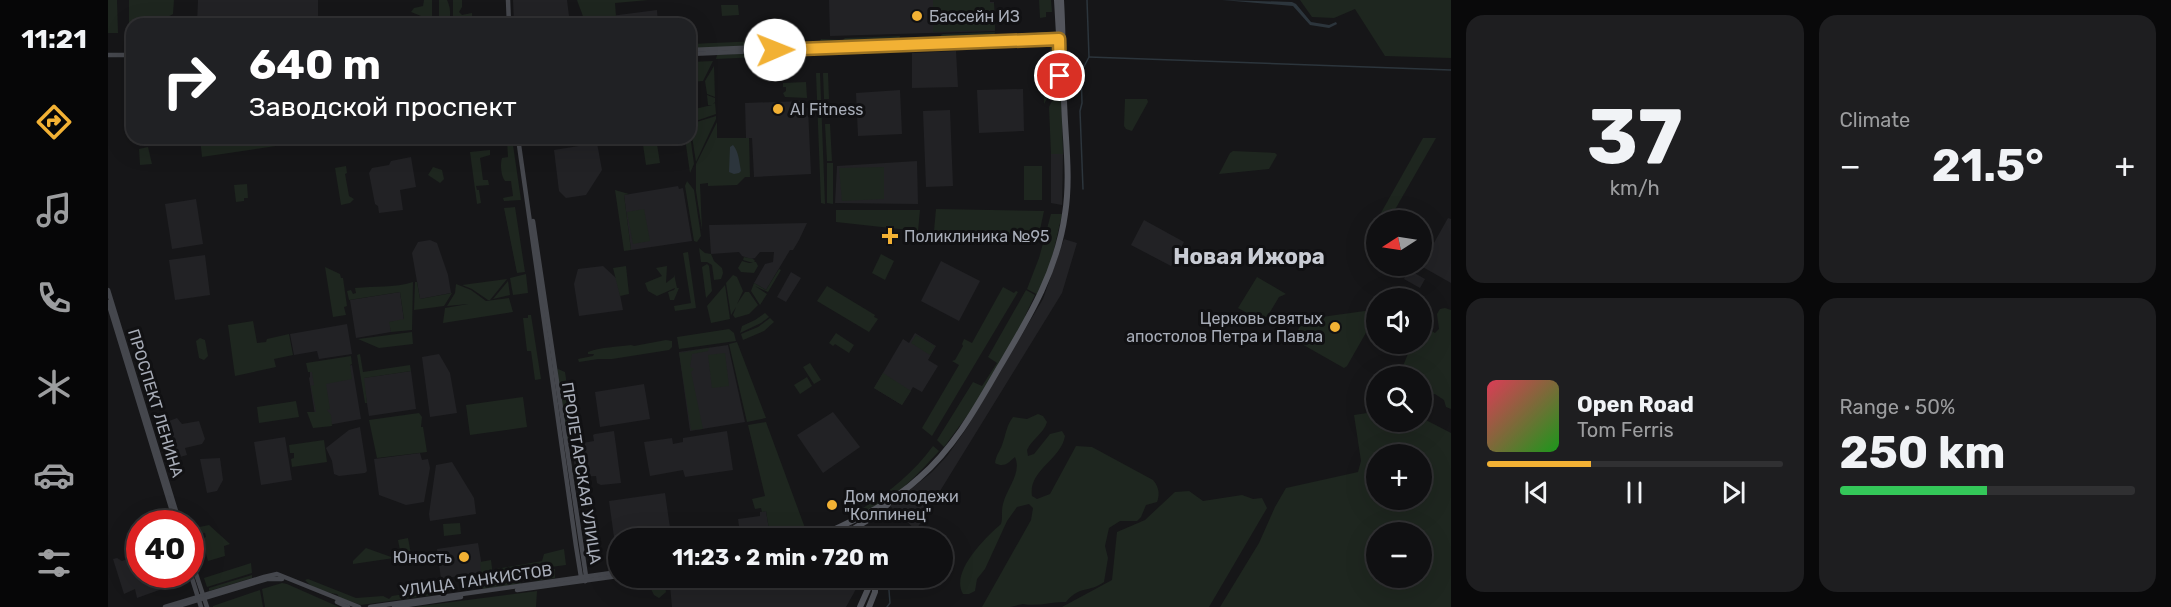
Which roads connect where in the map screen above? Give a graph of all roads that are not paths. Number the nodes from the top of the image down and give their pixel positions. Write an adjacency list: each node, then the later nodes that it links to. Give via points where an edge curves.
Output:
1 (508, 0): 3 (main road)
2 (1059, 0): 4 (main road)
3 (509, 18)
4 (1060, 37): 5 (main road); 11 (main road, via 1065,213 1042,292 955,439 924,474)
5 (696, 52)
6 (108, 55): 7 (main road)
7 (126, 56)
8 (520, 144): 19 (main road, ПРОЛЕТАРСКАЯ УЛИЦА)
9 (108, 290): 12 (main road, ПРОСПЕКТ ЛЕНИНА)
10 (108, 302): 13 (main road, ПРОСПЕКТ ЛЕНИНА)
11 (890, 501): 14 (main road); 15 (main road)
12 (174, 510)
13 (174, 510)
14 (857, 525): 16 (main road); 17 (main road)
15 (846, 528)
16 (851, 528)
17 (854, 528)
18 (608, 575): 19 (main road, УЛИЦА ТАНКИСТОВ)
19 (584, 578): 24 (main road, УЛИЦА ТАНКИСТОВ)
20 (197, 588): 25 (main road)
21 (199, 588): 25 (main road)
22 (868, 588): 34 (main road)
23 (875, 588): 35 (main road)
24 (480, 593): 32 (main road, УЛИЦА ТАНКИСТОВ); 33 (main road, УЛИЦА ТАНКИСТОВ)
25 (201, 597): 26 (main road); 27 (main road); 28 (main road); 29 (main road); 30 (main road, via 276,578); 31 (main road, via 277,574)
26 (165, 607)
27 (176, 607)
28 (201, 607)
29 (207, 607)
30 (348, 607)
31 (359, 607)
32 (370, 607)
33 (394, 607)
34 (860, 607)
35 (869, 607)

